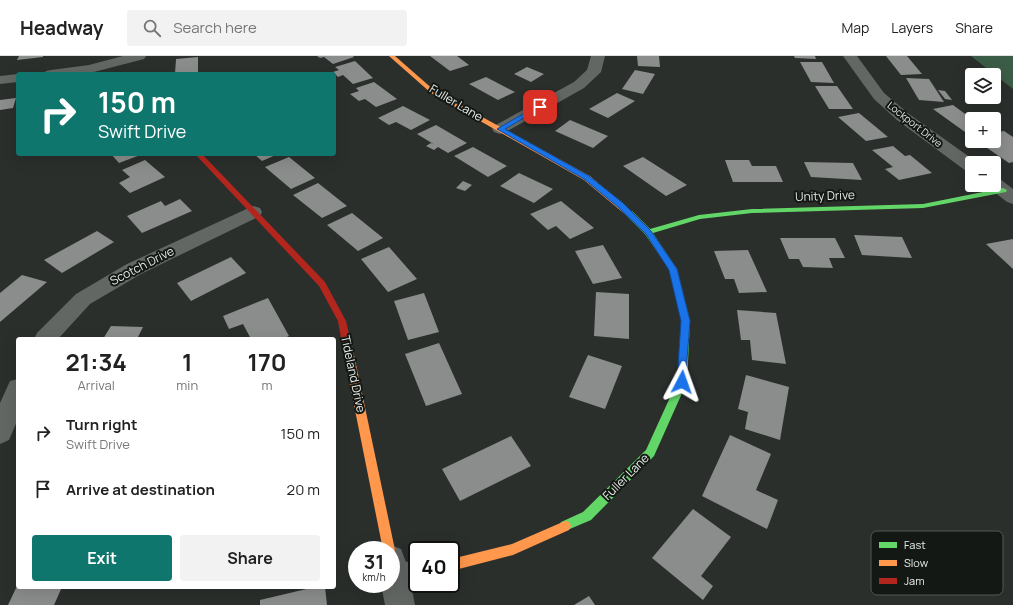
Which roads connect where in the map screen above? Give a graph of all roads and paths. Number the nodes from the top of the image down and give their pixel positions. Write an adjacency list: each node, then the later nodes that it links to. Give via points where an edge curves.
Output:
1 (139, 56): 5 (street)
2 (392, 56): 9 (street, Fuller Lane, via 433,92)
3 (598, 56): 9 (street, via 594,72 579,85)
4 (850, 56): 11 (street, Lockport Drive, via 879,96 903,117)
5 (124, 68): 6 (street)
6 (67, 72)
7 (16, 78): 8 (street)
8 (0, 80)
9 (500, 129): 14 (street, Fuller Lane, via 587,178 621,205)
10 (200, 156): 13 (street, Tideland Drive)
11 (965, 162)
12 (1003, 190): 14 (street, Unity Drive, via 923,206 752,210 699,217)
13 (253, 212): 15 (street, Scotch Drive, via 134,269 83,299); 18 (street, Tideland Drive, via 322,284 342,321)
14 (648, 232): 19 (street, Fuller Lane, via 673,269 686,321 682,382 650,453 587,516 513,549)
15 (47, 337)
16 (16, 393): 17 (street)
17 (0, 434)
18 (387, 541)
19 (460, 563)

